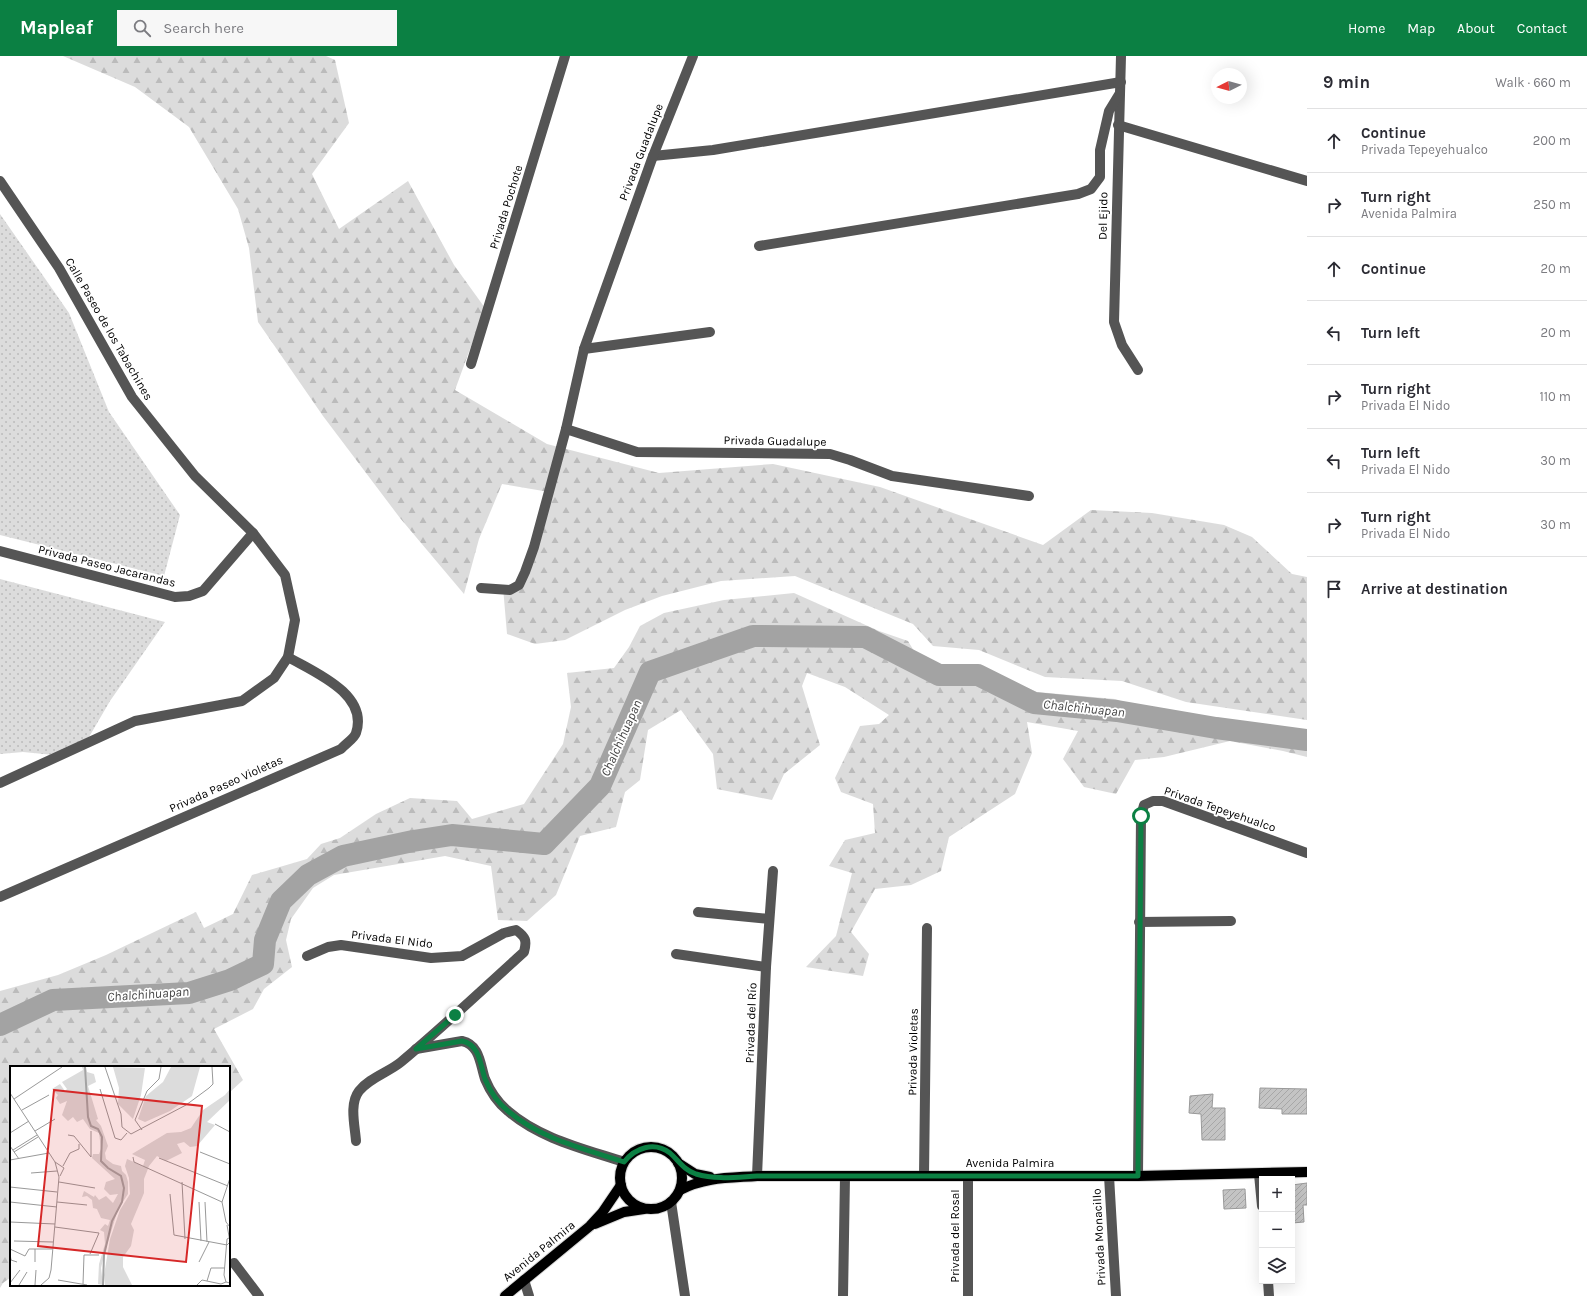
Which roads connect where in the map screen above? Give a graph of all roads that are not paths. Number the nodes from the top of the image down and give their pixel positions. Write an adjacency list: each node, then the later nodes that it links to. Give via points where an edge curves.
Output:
1 (565, 56): 13 (street, Privada Pochote)
2 (693, 56): 7 (street, Privada Guadalupe)
3 (1121, 56): 4 (street, Del Ejido)
4 (1121, 82): 5 (street, Del Ejido); 7 (street, via 713,150)
5 (1120, 94): 6 (street, Del Ejido); 10 (street, via 1109,111 1100,150 1100,177 1091,189 1078,194)
6 (1118, 125): 9 (street); 14 (street, Del Ejido, via 1114,322 1122,345)
7 (652, 156): 12 (street, Privada Guadalupe)
8 (0, 181): 17 (street, Calle Paseo de los Tabachines, via 59,268 132,398 195,476)
9 (1307, 181)
10 (759, 246)
11 (710, 332): 12 (street)
12 (584, 349): 15 (street, Privada Guadalupe)
13 (471, 364)
14 (1138, 370)
15 (566, 429): 16 (street, Privada Guadalupe, via 637,452 830,454 892,476); 19 (street, Privada Guadalupe, via 534,548 519,585 510,590)
16 (1029, 496)
17 (254, 533): 18 (street, Privada Paseo Jacarandas, via 202,591 189,596 175,597); 20 (street, Calle Paseo de los Tabachines, via 285,575 295,620)
18 (0, 551)
19 (481, 588)
20 (288, 657): 21 (street, Calle Paseo de los Tabachines, via 274,678 242,701 135,720); 24 (street, Privada Paseo Violetas, via 340,686 352,702 358,720 355,734 341,749)
21 (0, 783)
22 (1307, 853): 28 (street, Privada Tepeyehualco, via 1163,801 1153,801 1144,805 1141,816)
23 (773, 871): 26 (street, Privada del Río)
24 (0, 897)
25 (698, 912): 26 (street)
26 (769, 920): 32 (street, Privada del Río)
27 (1231, 921): 28 (street)
28 (1139, 922): 43 (street, Privada Tepeyehualco)
29 (927, 928): 40 (street, Privada Violetas)
30 (676, 954): 32 (street)
31 (307, 956): 33 (street, Privada El Nido, via 328,947 341,945 431,958 462,956 504,933 516,930 524,935 527,941 524,952)
32 (766, 967): 39 (street, Privada del Río)
33 (416, 1049): 34 (street, via 358,1092 353,1108); 35 (street, via 469,1042 479,1056 485,1079 495,1098 508,1111 537,1131)
34 (356, 1141)
35 (624, 1162): 36 (main road, via 634,1152 648,1147 669,1152); 46 (main road, via 620,1177)
36 (678, 1163): 45 (main road, Avenida Palmira, via 695,1174); 47 (main road, via 682,1177)
37 (1307, 1172): 38 (main road, Avenida Palmira)
38 (1259, 1174): 43 (main road, Avenida Palmira)
39 (757, 1176): 44 (main road, Avenida Palmira); 45 (main road, Avenida Palmira)
40 (924, 1176): 41 (main road, Avenida Palmira); 44 (main road, Avenida Palmira)
41 (968, 1176): 42 (main road, Avenida Palmira); 59 (street, Privada del Rosal)
42 (1109, 1176): 43 (main road, Avenida Palmira); 60 (street, Privada Monacillo)
43 (1138, 1176)
44 (844, 1177): 58 (street)
45 (714, 1178): 47 (main road, Avenida Palmira, via 696,1182)
46 (621, 1185): 49 (main road, via 630,1201); 50 (main road, Avenida Palmira)
47 (680, 1190): 48 (main road)
48 (671, 1202): 49 (main road, via 663,1207); 57 (street)
49 (646, 1209): 50 (main road, Avenida Palmira, via 624,1212)
50 (590, 1226): 52 (main road, Avenida Palmira)
51 (234, 1263): 54 (street)
52 (524, 1280): 55 (main road, Avenida Palmira); 56 (street)
53 (1268, 1284): 61 (street)
54 (259, 1296)
55 (505, 1296)
56 (529, 1296)
57 (685, 1296)
58 (843, 1296)
59 (968, 1296)
60 (1116, 1296)
61 (1269, 1296)

